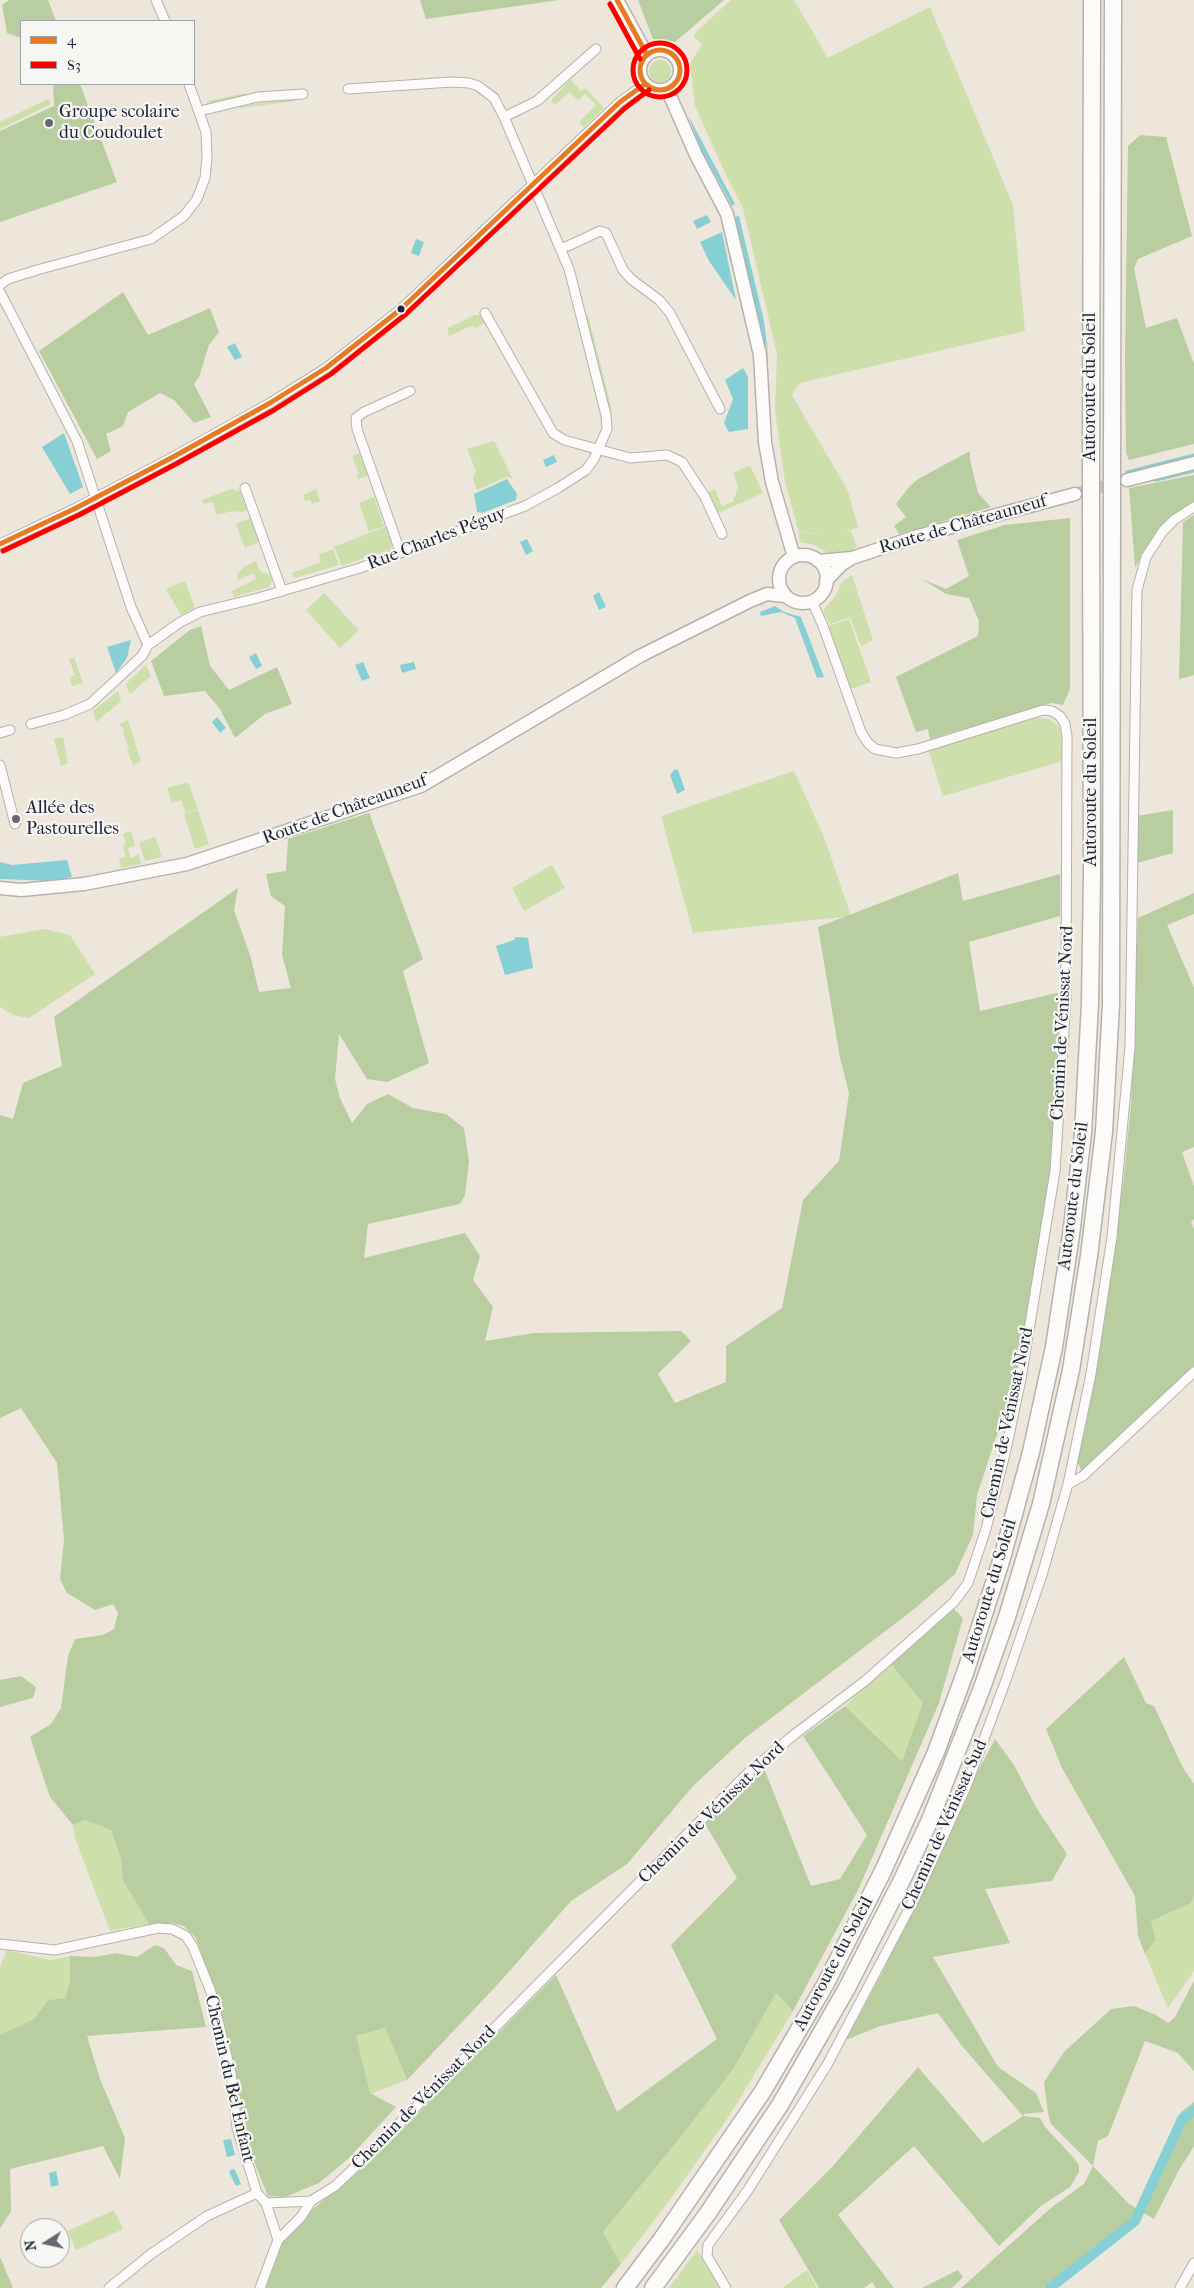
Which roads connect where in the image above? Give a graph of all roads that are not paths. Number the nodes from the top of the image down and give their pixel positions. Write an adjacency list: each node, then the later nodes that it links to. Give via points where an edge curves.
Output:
1 (156, 0): 5 (street)
2 (617, 0): 7 (main road)
3 (1092, 0): 58 (highway, Autoroute du Soleil, bridge, via 1090,1003 1083,1133 1054,1347 1031,1452 1002,1558 965,1673 936,1752 883,1871 825,1985 762,2091)
4 (1113, 0): 59 (highway, Autoroute du Soleil, bridge, via 1111,1004 1104,1132 1090,1256 1071,1370 1041,1504 1007,1617 930,1820 847,1988 780,2105 708,2213)
5 (164, 20)
6 (596, 49): 14 (street, via 537,101)
7 (647, 55): 8 (main road, via 641,66); 11 (main road, via 664,50 679,62 679,78)
8 (645, 84): 11 (main road, via 656,90); 15 (street, via 620,102)
9 (189, 85): 13 (street)
10 (348, 89): 14 (street, Rue Charles Péguy, via 469,83 494,98)
11 (667, 89): 32 (main road, via 696,155 728,214 760,354 765,442 772,482)
12 (304, 94): 13 (street, via 258,98)
13 (200, 111): 17 (street, via 208,144 205,178 197,199 173,225 151,240 37,270 8,279)
14 (504, 117): 15 (street, Rue Charles Péguy)
15 (532, 185): 16 (street, Rue Charles Péguy); 27 (street, via 401,309 326,368 270,403)
16 (560, 248): 21 (street, via 600,231 606,233 623,270 670,313); 22 (street, Rue Charles Péguy, via 575,288 606,415 607,430)
17 (0, 285)
18 (0, 292): 27 (street, via 78,441)
19 (485, 313): 22 (street, via 553,433 564,440)
20 (410, 391): 31 (street, via 356,418 356,429)
21 (720, 409)
22 (600, 450): 29 (street, via 630,458 667,455 682,462 705,497); 31 (street, Rue Charles Péguy, via 586,470 533,501)
23 (1194, 462): 24 (main road)
24 (1127, 480)
25 (244, 488): 37 (street)
26 (1075, 494): 33 (main road, Route de Châteauneuf)
27 (95, 498): 30 (street); 41 (street, via 131,607)
28 (1194, 507): 49 (street, Chemin de Vénissat Sud, via 1174,520 1154,544 1146,557 1137,590 1130,1047 1112,1236 1091,1374)
29 (722, 534)
30 (0, 544)
31 (400, 551): 37 (street, Rue Charles Péguy, via 360,568)
32 (794, 557): 34 (main road, Route de Châteauneuf, via 806,556); 35 (main road, via 784,565)
33 (852, 558): 34 (main road, Route de Châteauneuf); 36 (main road, Route de Châteauneuf)
34 (818, 561): 36 (main road)
35 (779, 576): 38 (main road); 39 (main road)
36 (826, 581): 40 (main road, Route de Châteauneuf, via 819,597)
37 (282, 591): 41 (street, Rue Charles Péguy, via 192,616)
38 (767, 594): 39 (main road); 47 (main road, Route de Châteauneuf, via 640,656 421,786 187,864 84,884 21,890)
39 (785, 596): 40 (main road, via 798,603)
40 (812, 601): 52 (street, Chemin de Vénissat Nord, via 860,732 875,749 896,753 918,749 1043,710 1060,716 1065,724 1066,999 1055,1171 1020,1379 986,1529 968,1583 954,1602 865,1681 749,1772 371,2152 335,2186)
41 (148, 645): 42 (street, Rue Charles Péguy, via 142,656 90,704)
42 (31, 724)
43 (10, 730): 44 (street)
44 (0, 733)
45 (0, 765): 46 (street)
46 (15, 824)
47 (0, 888)
48 (1194, 1372): 49 (street, via 1083,1476)
49 (1068, 1484): 60 (street, Chemin de Vénissat Sud, via 1042,1576 1006,1680 966,1786 918,1892 827,2065 748,2190 708,2244 707,2256)
50 (0, 1944): 51 (street, Chemin du Bel Enfant, via 55,1950 158,1928 172,1929 186,1936 211,1992 231,2073 237,2128)
51 (257, 2193): 53 (street, Chemin du Bel Enfant); 56 (street, via 207,2216 151,2254)
52 (312, 2201): 53 (street); 54 (street, Chemin de Vénissat Nord)
53 (266, 2203): 54 (street, Chemin du Bel Enfant)
54 (278, 2240): 57 (street)
55 (1194, 2264): 61 (street)
56 (109, 2288)
57 (260, 2288)
58 (625, 2288)
59 (652, 2288)
60 (726, 2288)
61 (1180, 2288)

